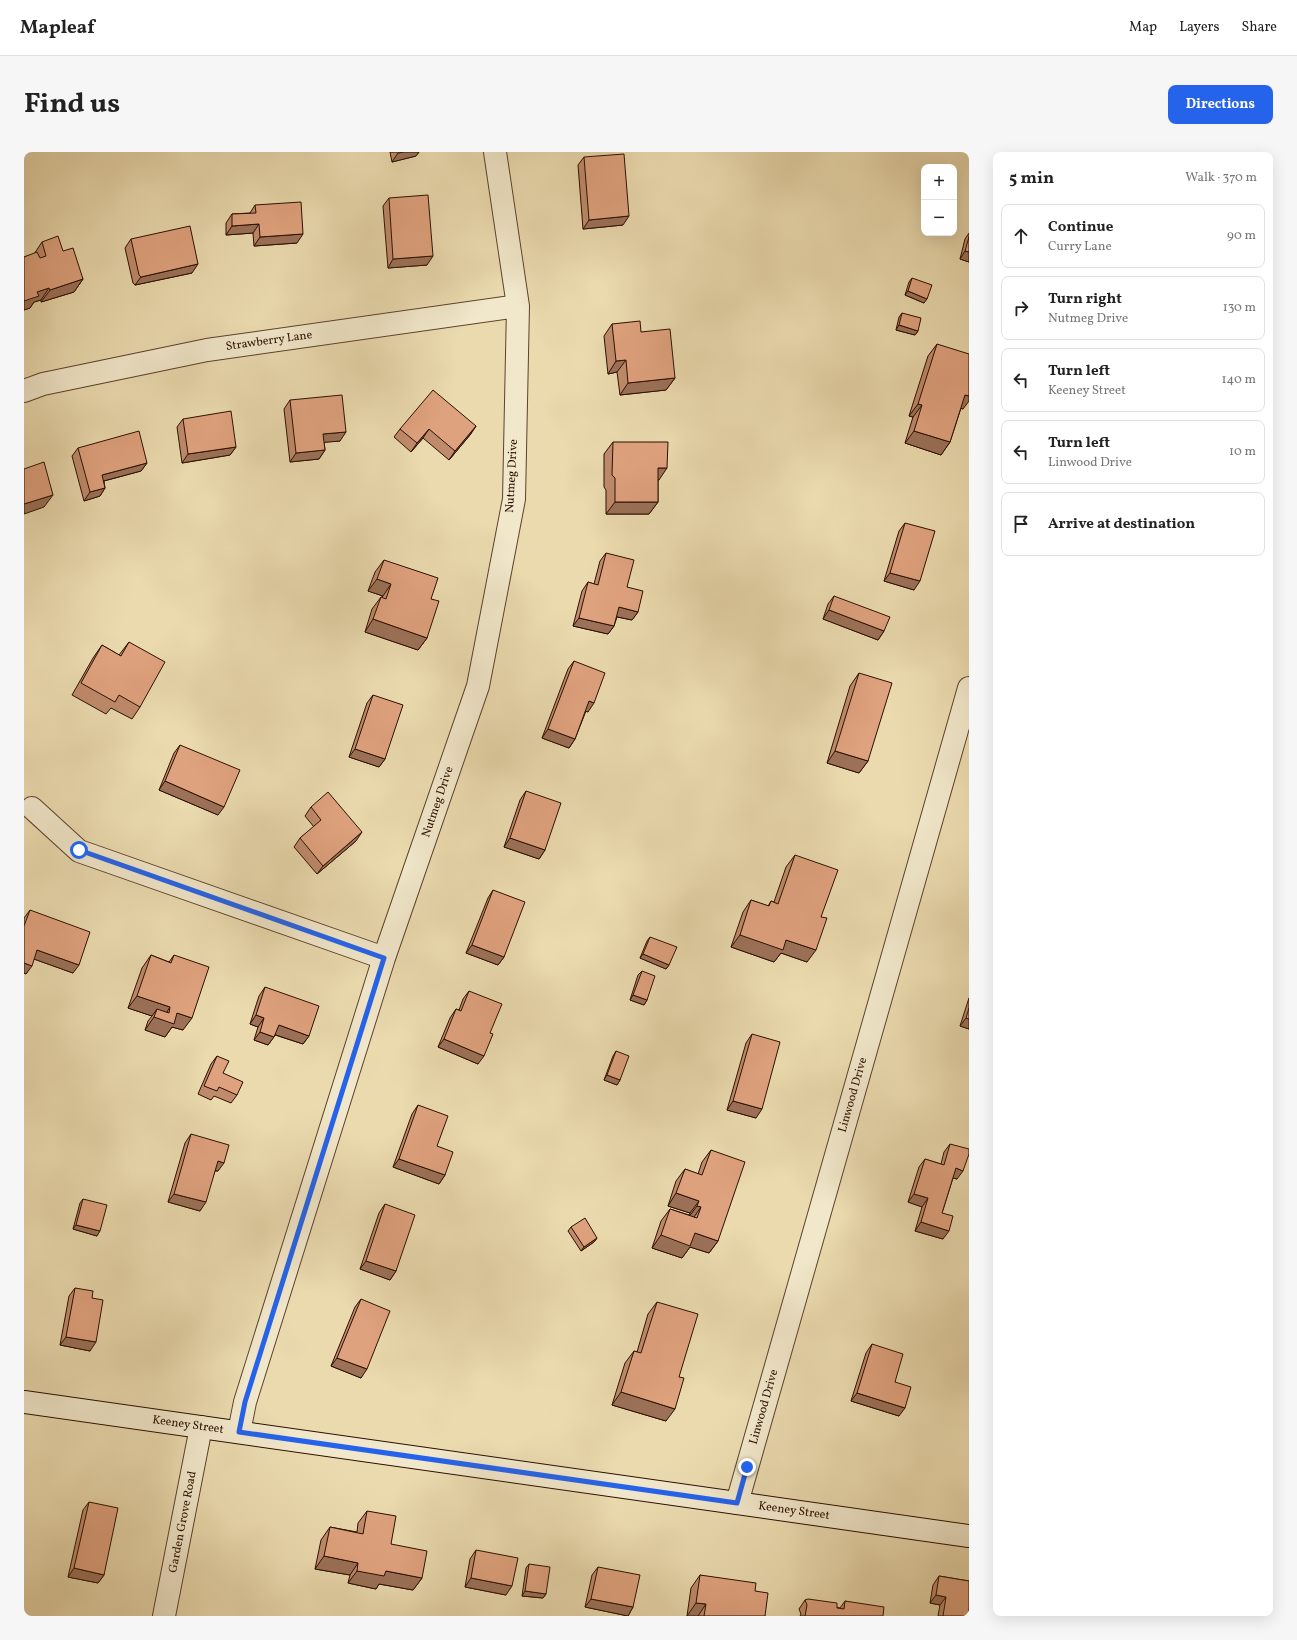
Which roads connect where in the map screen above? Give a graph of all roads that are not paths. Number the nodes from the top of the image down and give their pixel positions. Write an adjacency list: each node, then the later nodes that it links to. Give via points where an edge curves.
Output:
1 (495, 152): 2 (street, Nutmeg Drive)
2 (518, 306): 3 (street, Strawberry Lane, via 207,350 44,384); 6 (street, Nutmeg Drive, via 514,499 478,686)
3 (24, 391)
4 (969, 688): 10 (street, Linwood Drive)
5 (32, 808): 6 (street, via 79,850)
6 (384, 958): 9 (street, Nutmeg Drive, via 245,1402)
7 (24, 1402): 8 (street, Keeney Street)
8 (201, 1427): 9 (street, Keeney Street); 12 (street, Garden Grove Road)
9 (239, 1432): 10 (street, Keeney Street)
10 (737, 1503): 11 (street, Keeney Street)
11 (969, 1536)
12 (164, 1616)

